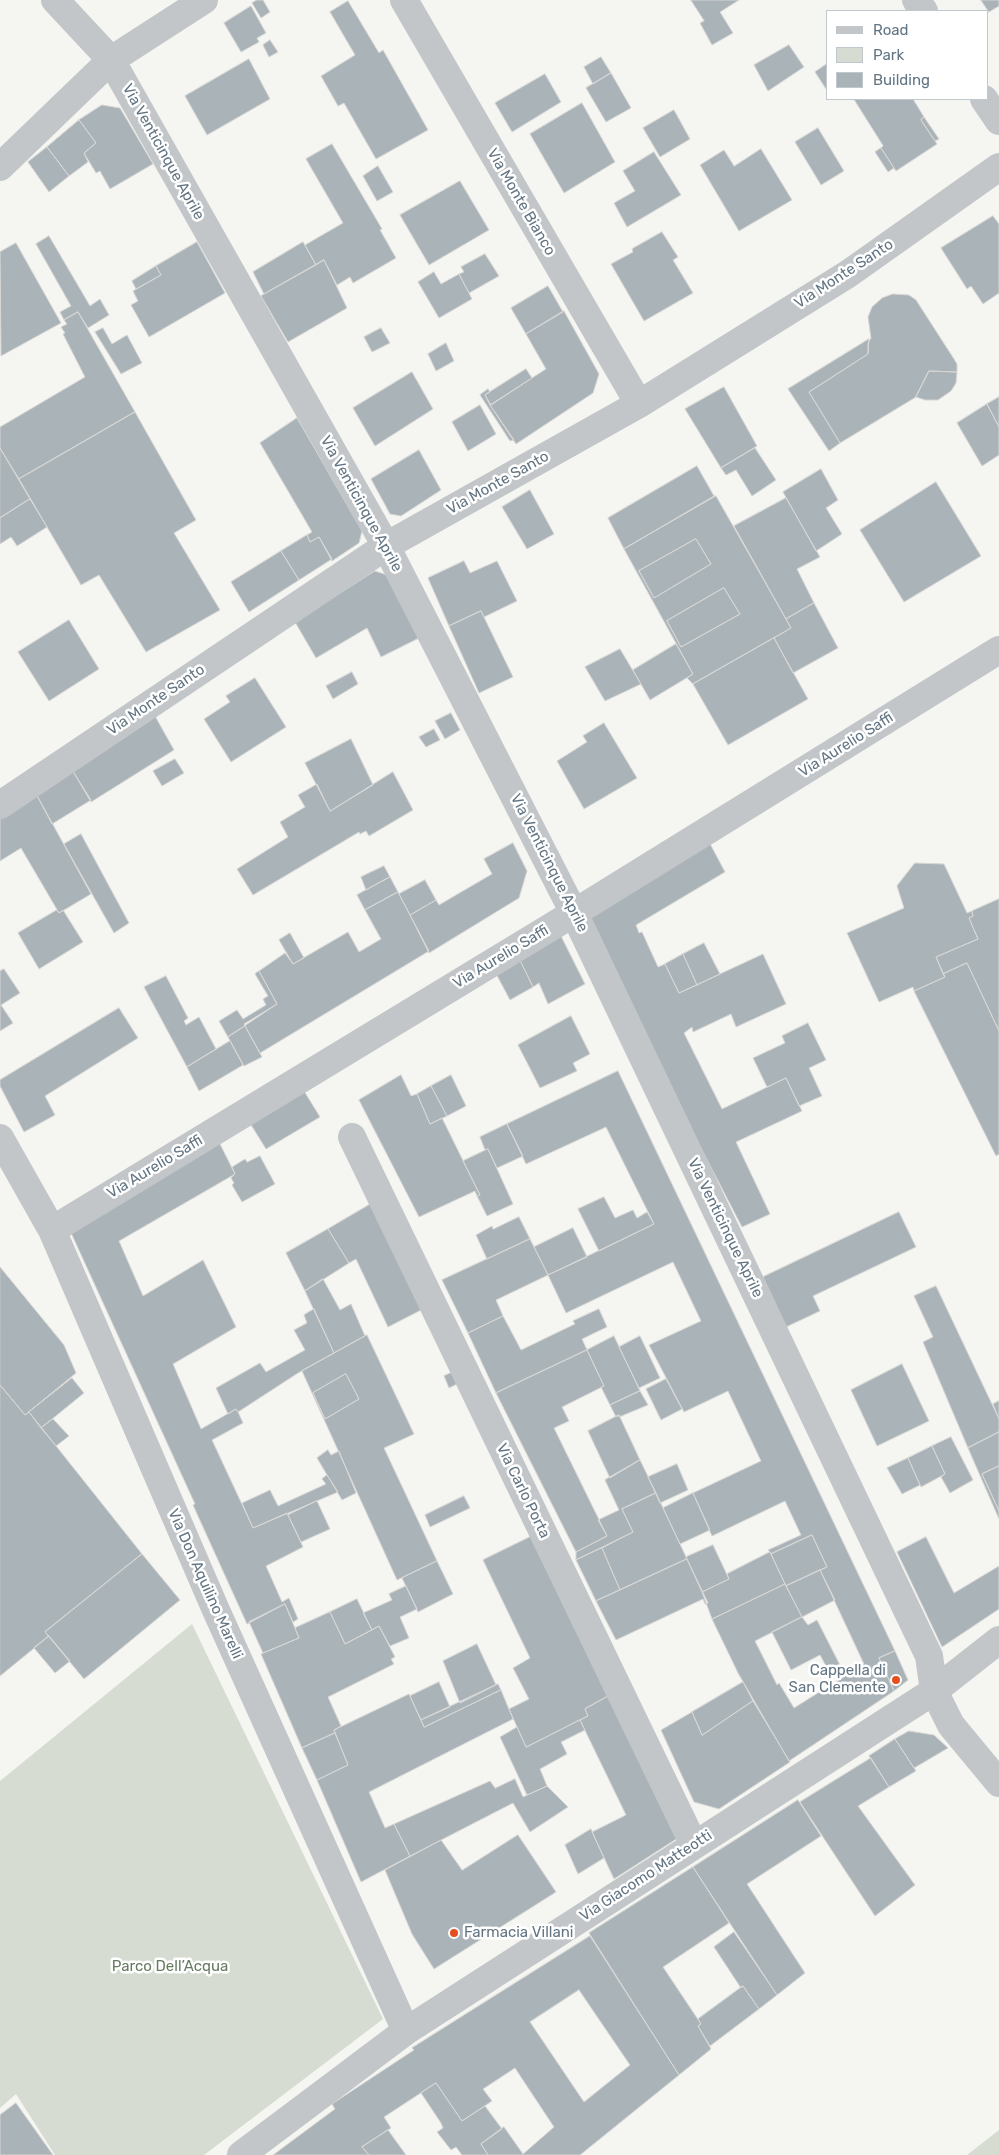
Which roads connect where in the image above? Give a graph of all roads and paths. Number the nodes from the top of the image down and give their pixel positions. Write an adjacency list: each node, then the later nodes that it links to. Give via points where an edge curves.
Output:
1 (55, 0): 4 (street, Via Venticinque Aprile)
2 (204, 0): 4 (street)
3 (404, 0): 9 (street, Via Monte Bianco)
4 (111, 60): 8 (street); 10 (street, Via Venticinque Aprile)
5 (985, 100): 6 (street)
6 (999, 121)
7 (999, 167): 9 (street, Via Monte Santo, via 848,274)
8 (0, 168)
9 (639, 404): 10 (street, Via Monte Santo)
10 (386, 546): 12 (street, Via Monte Santo); 13 (street, Via Venticinque Aprile)
11 (999, 650): 13 (street, Via Aurelio Saffi)
12 (0, 805)
13 (574, 913): 16 (street, Via Aurelio Saffi); 18 (street, Via Venticinque Aprile, via 930,1656)
14 (352, 1137): 20 (street, Via Carlo Porta)
15 (0, 1138): 16 (street, Via Don Aquilino Marelli)
16 (52, 1230): 21 (street, Via Don Aquilino Marelli, via 215,1608)
17 (999, 1640): 18 (street, Via Giacomo Matteotti)
18 (934, 1691): 19 (street, via 951,1725); 20 (street, Via Giacomo Matteotti)
19 (999, 1783)
20 (694, 1845): 21 (street, Via Giacomo Matteotti)
21 (406, 2031): 22 (street, Via Giacomo Matteotti)
22 (241, 2155)

